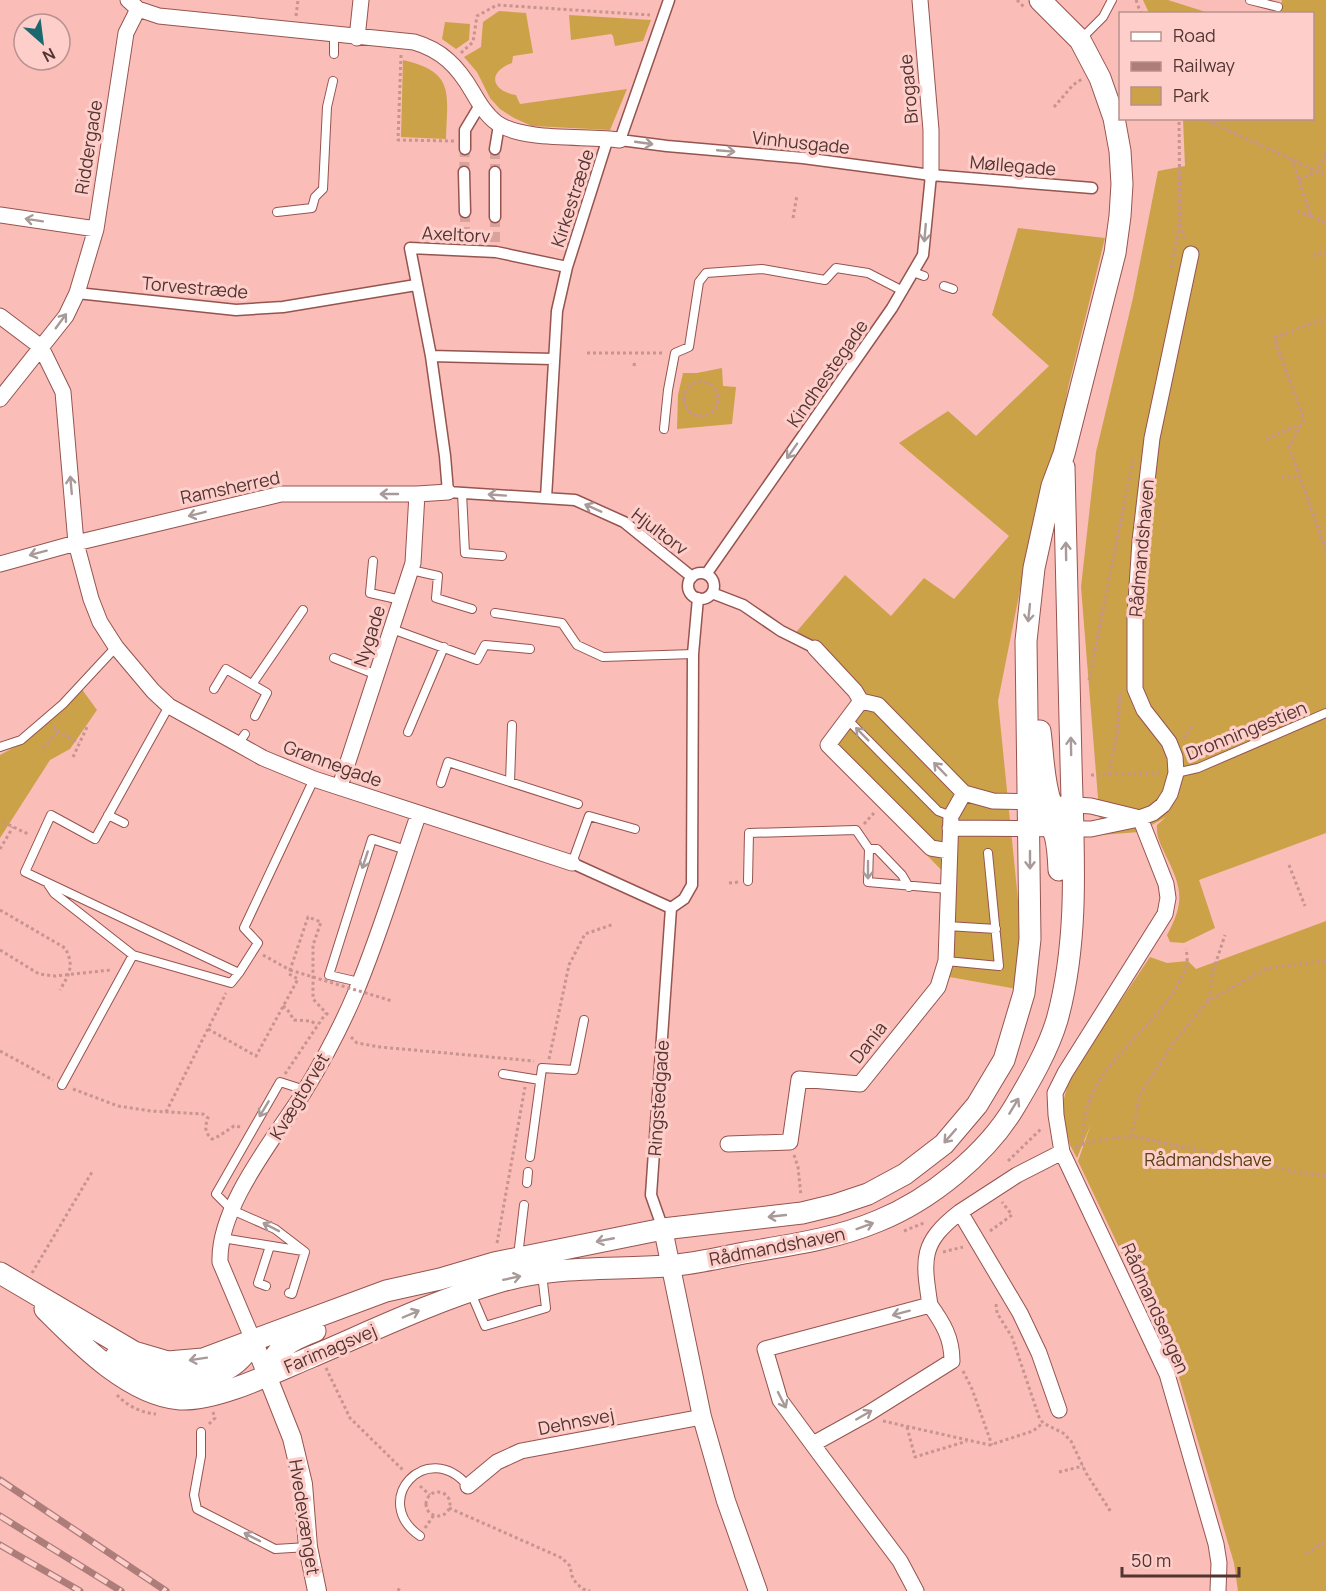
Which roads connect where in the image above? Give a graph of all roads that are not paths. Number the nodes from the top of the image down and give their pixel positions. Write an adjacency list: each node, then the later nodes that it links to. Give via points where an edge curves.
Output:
1 (361, 0): 10 (street)
2 (669, 0): 16 (street, Kirkestræde)
3 (920, 0): 21 (street, Brogade)
4 (1040, 0): 11 (main road, Rådmandshaven)
5 (1112, 0): 11 (lane, via 1103,17)
6 (1250, 0): 8 (lane)
7 (133, 4): 9 (street, via 159,16); 27 (street, Riddergade, via 102,149)
8 (1278, 7)
9 (334, 35): 10 (street); 12 (lane)
10 (357, 38): 14 (street, via 430,47 451,62)
11 (1080, 40): 39 (main road, Rådmandshaven, via 1100,78 1114,118 1122,184 1115,252)
12 (334, 54)
13 (333, 81): 23 (lane, via 327,107 323,189 312,208)
14 (480, 105): 15 (street); 17 (street, via 465,130)
15 (499, 125): 16 (street, via 540,136); 18 (street)
16 (614, 139): 21 (street, Vinhusgade, one-way to 21); 29 (street, Kirkestræde)
17 (465, 145)
18 (495, 149)
19 (464, 172): 24 (street)
20 (495, 172): 26 (street)
21 (931, 175): 22 (street, Møllegade); 31 (street, Kindhestegade, one-way to 31, via 919,274)
22 (1092, 188)
23 (277, 212)
24 (465, 212)
25 (0, 215): 27 (street, one-way to 25)
26 (495, 217)
27 (96, 229): 32 (street, Riddergade)
28 (1191, 254): 75 (street, Rådmandshaven, via 1152,438 1135,617 1135,689 1144,710 1169,742)
29 (567, 267): 30 (street, Axeltorv, via 495,249 410,248); 36 (street, via 557,311)
30 (416, 285): 32 (street, Torvestræde, via 283,307 236,310); 35 (street, Axeltorv)
31 (903, 291): 38 (lane, via 868,273 836,268 825,280 762,269 706,273 699,282 688,347 675,353); 48 (street, Kindhestegade, one-way to 48)
32 (77, 293): 34 (street, Riddergade, one-way to 32, via 66,316)
33 (0, 316): 34 (street)
34 (41, 347): 37 (street, Riddergade); 43 (street, Grønnegade, one-way to 34, via 63,392)
35 (431, 356): 36 (street); 40 (street, Axeltorv)
36 (554, 359): 42 (street)
37 (0, 399)
38 (664, 429)
39 (1064, 454): 57 (main road, Rådmandshaven, one-way to 57, via 1052,486 1034,568); 83 (main road, Rådmandshaven, one-way to 39)
40 (455, 492): 41 (street, Ramsherred); 42 (street, Ramsherred, one-way to 40); 44 (lane, via 465,553)
41 (417, 494): 43 (street, Ramsherred, one-way to 43, via 281,494); 47 (street, Nygade)
42 (546, 498): 49 (street, Hjultorv, one-way to 42, via 624,522 575,501)
43 (76, 543): 46 (street, Ramsherred, one-way to 46); 58 (street, Grønnegade, via 94,607)
44 (502, 556)
45 (373, 561): 52 (lane, via 370,593)
46 (0, 564)
47 (411, 570): 52 (street, Nygade); 53 (lane, via 438,576 436,597)
48 (707, 573): 49 (street); 50 (street, via 714,582)
49 (692, 577): 51 (street, via 689,591)
50 (712, 593): 51 (street); 60 (street, via 743,605)
51 (698, 598): 62 (street)
52 (401, 600): 56 (street, Nygade)
53 (472, 609)
54 (303, 610): 65 (lane)
55 (495, 613): 62 (lane, via 562,624 577,645 603,657)
56 (392, 628): 59 (lane); 64 (street, Nygade)
57 (1026, 641): 81 (main road, Rådmandshaven); 83 (main road)
58 (116, 647): 68 (street, Grønnegade); 74 (lane, via 63,704 21,740)
59 (444, 647): 61 (lane, via 477,660 485,645); 73 (lane)
60 (815, 648): 67 (street)
61 (530, 649)
62 (693, 654): 101 (street, via 692,885 684,899)
63 (334, 658): 64 (lane)
64 (377, 675): 79 (street, Nygade)
65 (253, 683): 66 (lane, via 226,669); 70 (lane, via 267,693)
66 (214, 689)
67 (861, 701): 71 (street); 80 (street, one-way to 67, via 878,705)
68 (169, 706): 76 (street, Grønnegade, via 197,715 242,739 263,758); 85 (lane)
69 (1326, 713): 75 (lane, Dronningestien, via 1198,768)
70 (255, 716)
71 (847, 719): 87 (lane, one-way to 71); 94 (street, via 828,745 931,848)
72 (512, 725): 77 (lane)
73 (408, 732)
74 (0, 747)
75 (1176, 772): 86 (street, via 1163,805)
76 (314, 779): 79 (street, Grønnegade); 106 (lane, via 244,928 258,943)
77 (510, 782): 78 (lane, via 448,762); 82 (lane)
78 (441, 783)
79 (340, 786): 84 (street, Grønnegade)
80 (964, 794): 81 (street, via 993,801); 87 (street, Dania)
81 (1030, 801): 83 (street); 89 (main road, Rådmandshaven); 91 (main road)
82 (578, 804)
83 (1072, 804): 86 (street); 91 (main road, via 1059,815)
84 (427, 814): 93 (street, Kvægtorvet); 96 (street, Grønnegade)
85 (108, 816): 88 (lane); 98 (lane, via 95,838 51,815 25,872)
86 (1140, 818): 91 (street, via 1091,829); 114 (street, Rådmandsengen, via 1166,884 1165,914 1055,1094)
87 (951, 822): 89 (street); 94 (street, Dania)
88 (124, 823)
89 (1030, 828): 91 (street); 121 (main road, Rådmandshaven, one-way to 121, via 1030,939 1024,993 1004,1060 977,1105 944,1144 905,1174 868,1194 835,1205 802,1213)
90 (634, 829): 96 (lane, via 589,816)
91 (1063, 829): 126 (main road, Rådmandshaven, one-way to 91, via 833,1238 881,1220 930,1194 973,1158 1012,1111 1056,1023 1072,936)
92 (869, 849): 97 (lane, via 856,830 749,833); 99 (lane, via 877,849); 99 (lane, one-way to 99, via 868,882)
93 (406, 850): 107 (street, Kvægtorvet); 107 (lane, one-way to 107, via 372,839 329,975)
94 (949, 850): 100 (street, Dania)
95 (988, 853): 103 (lane)
96 (572, 863): 101 (street, Grønnegade)
97 (748, 881)
98 (46, 882): 104 (lane, via 54,893); 106 (lane)
99 (909, 887): 100 (lane)
100 (948, 889): 102 (street, Dania)
101 (671, 908): 121 (street, Ringstedgade, via 651,1195)
102 (947, 926): 103 (lane); 105 (street, Dania)
103 (996, 929): 105 (lane, via 999,966)
104 (133, 955): 106 (lane, via 231,983); 111 (lane)
105 (946, 961): 113 (street, Dania, via 938,987 860,1084 799,1079 790,1142)
106 (239, 973)
107 (359, 982): 112 (street, Kvægtorvet)
108 (584, 1020): 110 (lane, via 574,1070 542,1068)
109 (503, 1074): 110 (lane)
110 (540, 1080): 115 (lane)
111 (62, 1085)
112 (305, 1090): 119 (street, Kvægtorvet, via 241,1189); 119 (lane, one-way to 119, via 280,1082 216,1194)
113 (728, 1144)
114 (1062, 1152): 120 (street); 148 (street, Rådmandsengen, via 1167,1374 1216,1545)
115 (530, 1157)
116 (528, 1172): 117 (lane)
117 (527, 1183)
118 (524, 1205): 125 (lane)
119 (232, 1210): 122 (street, Kvægtorvet); 124 (lane, one-way to 119, via 275,1229)
120 (960, 1212): 134 (street, via 938,1232 926,1257); 138 (street, via 1020,1313)
121 (663, 1229): 125 (main road, Farimagsvej, one-way to 125); 126 (street, Ringstedgade)
122 (222, 1238): 123 (lane); 135 (street, Kvægtorvet, via 223,1273)
123 (270, 1246): 124 (lane); 129 (lane)
124 (305, 1252): 132 (lane)
125 (517, 1258): 130 (main road, Farimagsvej)
126 (672, 1266): 127 (main road, Farimagsvej); 139 (street, Ringstedgade)
127 (542, 1272): 133 (main road, Farimagsvej, one-way to 127); 133 (lane, via 546,1308 485,1326)
128 (0, 1273): 131 (main road, Farimagsvej)
129 (265, 1280)
130 (440, 1280): 135 (main road, Farimagsvej, via 386,1291); 137 (main road, via 421,1291 290,1341 274,1357)
131 (23, 1288): 135 (main road, Farimagsvej, one-way to 131, via 203,1359 168,1362 134,1352); 136 (main road, Farimagsvej)
132 (291, 1288)
133 (470, 1291): 137 (main road, Farimagsvej, one-way to 133)
134 (930, 1305): 141 (street, one-way to 134, via 952,1361 945,1326); 141 (street, one-way to 141, via 765,1349 780,1400)
135 (253, 1340): 136 (main road, via 239,1362 228,1370 187,1380 150,1374); 137 (street, Kvægtorvet)
136 (85, 1347): 137 (main road, Farimagsvej, via 125,1378 151,1392 179,1399 208,1397)
137 (266, 1375): 144 (street, Hvedevænget, via 292,1438 303,1484)
138 (1059, 1410)
139 (702, 1417): 142 (street, Dehnsvej, via 521,1451 497,1462); 146 (street, Ringstedgade)
140 (201, 1432): 144 (lane, one-way to 140, via 275,1549 197,1509 194,1495)
141 (813, 1444): 147 (street, via 900,1561)
142 (468, 1486): 143 (lane, via 448,1469 435,1467 411,1477 400,1497 400,1509 410,1530)
143 (420, 1536)
144 (308, 1547): 145 (street, Hvedevænget)
145 (317, 1591)
146 (758, 1591)
147 (916, 1591)
148 (1218, 1591)

